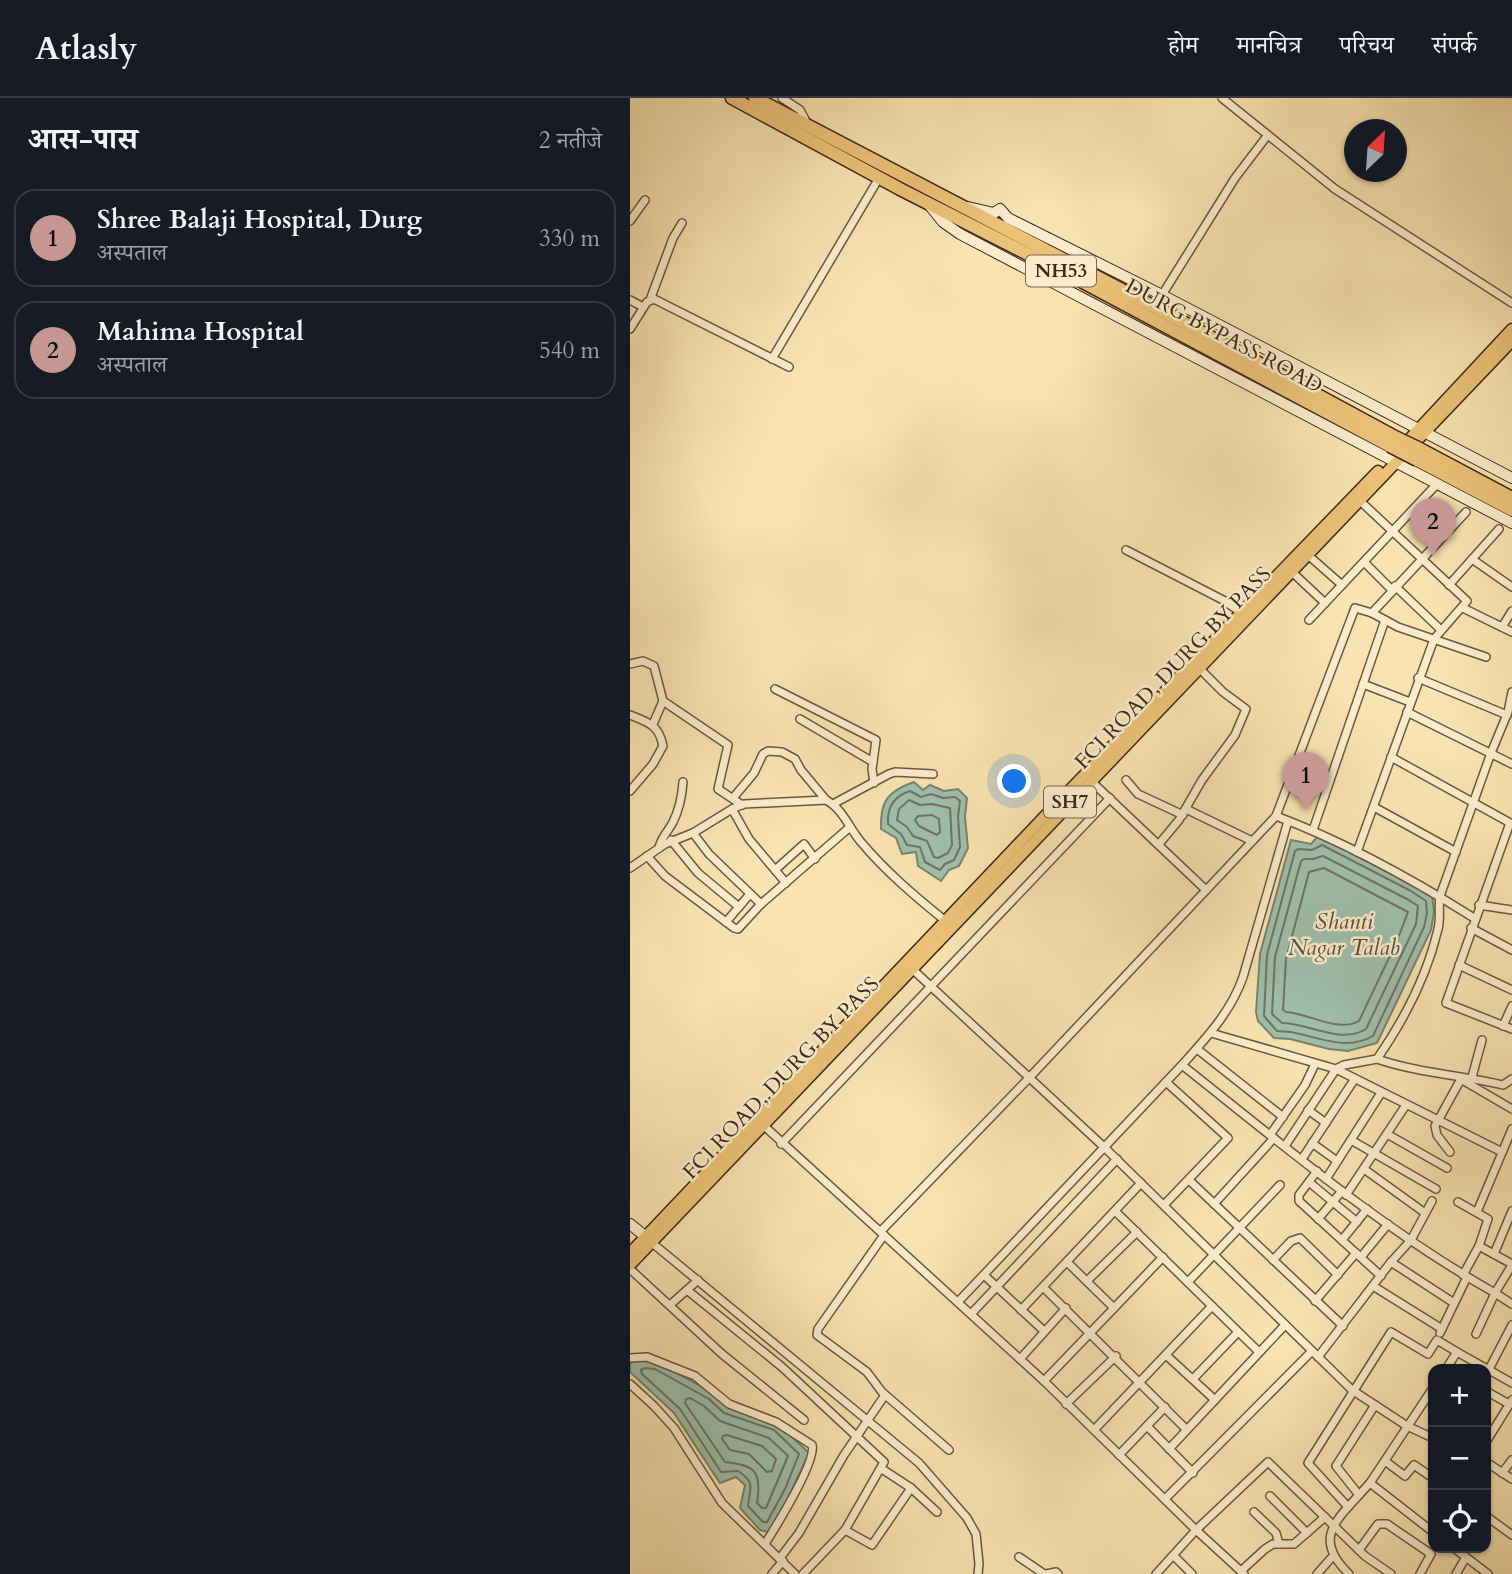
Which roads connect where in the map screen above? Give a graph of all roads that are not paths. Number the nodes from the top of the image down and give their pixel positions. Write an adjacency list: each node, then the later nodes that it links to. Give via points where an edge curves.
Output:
1 (732, 98): 7 (highway, DURG BYPASS ROAD / NH53)
2 (755, 98): 5 (highway, DURG BYPASS ROAD / NH53)
3 (782, 98): 5 (street, via 800,110)
4 (1222, 98): 6 (street)
5 (809, 126): 10 (highway, DURG BYPASS ROAD / NH53)
6 (1268, 136): 13 (street, via 1228,188); 16 (street, via 1357,204)
7 (879, 178): 9 (highway, DURG BYPASS ROAD / NH53); 20 (street)
8 (645, 200): 11 (street)
9 (928, 203): 23 (highway, DURG BYPASS ROAD / NH53); 25 (street, via 960,234)
10 (961, 206): 13 (street, via 994,213 1000,209 1008,218); 23 (highway, DURG BYPASS ROAD / NH53, via 1166,313)
11 (630, 221)
12 (682, 223): 15 (street)
13 (1162, 296): 22 (street)
14 (630, 300): 17 (street)
15 (650, 300): 17 (street); 20 (street)
16 (1512, 303)
17 (643, 307): 18 (street)
18 (630, 329)
19 (1510, 337): 22 (main road, FCI ROAD, DURG BY PASS / SH7)
20 (772, 359): 21 (street)
21 (789, 367)
22 (1421, 432): 25 (main road, FCI ROAD, DURG BY PASS / SH7); 26 (street)
23 (1393, 442): 24 (highway, DURG BYPASS ROAD / NH53, bridge)
24 (1418, 455): 28 (highway, DURG BYPASS ROAD / NH53); 30 (highway, DURG BYPASS ROAD / NH53)
25 (1392, 462): 27 (street); 29 (main road, FCI ROAD, DURG BY PASS / SH7)
26 (1512, 478)
27 (1436, 485): 32 (street); 34 (street)
28 (1512, 498)
29 (1357, 499): 34 (street); 36 (main road, FCI ROAD, DURG BY PASS / SH7); 48 (main road, FCI ROAD, DURG BY PASS / SH7)
30 (1512, 510)
31 (1466, 512): 38 (street)
32 (1512, 523)
33 (1499, 528): 37 (street)
34 (1392, 532): 38 (street); 39 (street)
35 (1126, 550): 48 (street)
36 (1308, 555): 40 (main road, FCI ROAD, DURG BY PASS / SH7); 41 (street)
37 (1472, 559): 42 (street); 43 (street)
38 (1421, 560): 42 (street); 44 (street)
39 (1364, 562): 41 (street); 44 (street)
40 (1292, 572): 45 (street); 58 (main road, FCI ROAD, DURG BY PASS / SH7)
41 (1342, 585): 45 (street)
42 (1449, 585): 46 (street, via 1467,601)
43 (1512, 587)
44 (1394, 588): 49 (street); 53 (street)
45 (1325, 603): 50 (street)
46 (1463, 608): 52 (street); 53 (street)
47 (1512, 611): 52 (street)
48 (1242, 613): 58 (main road, FCI ROAD, DURG BY PASS / SH7)
49 (1372, 613): 51 (street); 88 (street, via 1357,607 1352,610)
50 (1309, 620)
51 (1385, 620): 55 (street); 60 (street)
52 (1502, 627): 54 (street)
53 (1441, 630): 55 (street)
54 (1512, 632)
55 (1434, 639): 56 (street); 59 (street)
56 (1486, 657)
57 (630, 664): 63 (street, via 654,666)
58 (1197, 666): 76 (main road, FCI ROAD, DURG BY PASS / SH7); 87 (street, via 1246,709); 116 (main road, FCI ROAD, DURG BY PASS / SH7, via 1061,799)
59 (1418, 678): 64 (street); 67 (street)
60 (1363, 684): 64 (street); 93 (street)
61 (775, 690): 72 (street, via 874,738 878,742)
62 (1512, 692): 67 (street)
63 (663, 701): 69 (street); 80 (street, via 728,745 718,789)
64 (1410, 702): 65 (street)
65 (1407, 712): 70 (street); 71 (street)
66 (630, 715): 69 (street)
67 (1507, 715): 70 (street)
68 (800, 719): 72 (street)
69 (653, 724): 79 (street, via 662,750)
70 (1491, 753): 73 (street); 83 (street)
71 (1391, 757): 83 (street); 85 (street)
72 (873, 762): 78 (street)
73 (1512, 764)
74 (933, 775): 78 (street, via 895,772)
75 (1126, 780): 87 (street, via 1138,794)
76 (1091, 781): 81 (street); 116 (main road, FCI ROAD, DURG BY PASS / SH7)
77 (683, 782): 92 (street, via 683,796)
78 (874, 783): 82 (street)
79 (630, 791)
80 (733, 798): 82 (street, via 763,754 774,751 795,759); 84 (street)
81 (1110, 799): 97 (street); 121 (street)
82 (830, 802): 84 (street); 91 (street)
83 (1472, 803): 90 (street); 100 (street)
84 (742, 805): 86 (street)
85 (1374, 807): 99 (street); 100 (street)
86 (732, 809): 94 (street); 105 (street)
87 (1184, 812): 96 (street); 97 (street)
88 (1276, 816): 89 (street); 96 (street)
89 (1289, 821): 93 (street); 126 (street, via 1238,992)
90 (1511, 823): 111 (street)
91 (850, 827): 103 (street); 116 (street, via 890,873)
92 (669, 829): 95 (street); 98 (street)
93 (1313, 830): 99 (street)
94 (693, 833): 95 (street); 108 (street)
95 (673, 840): 98 (street); 112 (street, via 698,873)
96 (1252, 841): 107 (street)
97 (1159, 844): 107 (street)
98 (659, 848): 102 (street)
99 (1357, 852): 109 (street)
100 (1456, 852): 109 (street)
101 (630, 855): 102 (street)
102 (644, 859): 104 (street); 115 (street)
103 (815, 859): 105 (street, via 804,844); 106 (street)
104 (630, 868)
105 (775, 870): 106 (street)
106 (786, 883): 110 (street)
107 (1206, 890): 135 (street)
108 (750, 894): 110 (street); 112 (street)
109 (1440, 896): 114 (street); 129 (street, via 1438,928 1415,994)
110 (761, 904): 115 (street, via 738,929)
111 (1479, 905): 113 (street); 114 (street)
112 (739, 907): 115 (street)
113 (1512, 910)
114 (1474, 918): 117 (street)
115 (726, 922)
116 (950, 924): 120 (main road, FCI ROAD, DURG BY PASS / SH7)
117 (1471, 929): 118 (street); 119 (street)
118 (1512, 950)
119 (1459, 965): 122 (street); 124 (street, via 1446,1003)
120 (909, 966): 121 (street); 145 (main road, FCI ROAD, DURG BY PASS / SH7)
121 (930, 987): 135 (street); 152 (street)
122 (1512, 990)
123 (1512, 1006): 124 (street)
124 (1503, 1026): 125 (street)
125 (1512, 1029)
126 (1211, 1033): 128 (street); 130 (street)
127 (1482, 1040): 134 (street)
128 (1197, 1049): 131 (street); 143 (street)
129 (1377, 1059): 132 (street); 133 (street)
130 (1315, 1064): 132 (street); 143 (street)
131 (1182, 1065): 138 (street); 149 (street)
132 (1336, 1069): 137 (street); 142 (street)
133 (1458, 1077): 134 (street); 141 (street); 144 (street)
134 (1472, 1077): 136 (street, via 1503,1085)
135 (1028, 1079): 154 (street); 187 (street)
136 (1512, 1079)
137 (1354, 1080): 139 (street); 146 (street)
138 (1166, 1082): 154 (street); 165 (street, via 1228,1138)
139 (1381, 1093): 140 (street); 150 (street)
140 (1406, 1105): 144 (street); 148 (street)
141 (1512, 1109)
142 (1308, 1110): 146 (street); 153 (street)
143 (1283, 1117): 149 (street)
144 (1440, 1119): 155 (street, via 1435,1128); 156 (street)
145 (759, 1121): 152 (street); 188 (main road, FCI ROAD, DURG BY PASS / SH7)
146 (1326, 1123): 151 (street)
147 (1512, 1129): 156 (street)
148 (1387, 1134): 157 (street); 161 (street)
149 (1272, 1136): 153 (street); 174 (street)
150 (1351, 1140): 157 (street); 160 (street)
151 (1312, 1143): 159 (street); 160 (street)
152 (781, 1144): 187 (street)
153 (1285, 1146): 159 (street)
154 (1104, 1147): 158 (street); 202 (street)
155 (1450, 1152)
156 (1502, 1152): 179 (street)
157 (1375, 1155): 162 (street); 169 (street)
158 (1117, 1159): 167 (street); 210 (street)
159 (1302, 1159): 163 (street)
160 (1337, 1161): 164 (street)
161 (1447, 1168)
162 (1364, 1169): 170 (street); 180 (street)
163 (1317, 1171): 164 (street); 166 (street)
164 (1326, 1179): 170 (street)
165 (1189, 1180): 174 (street); 175 (street)
166 (1309, 1182): 172 (street); 181 (street, via 1299,1201)
167 (1142, 1183): 175 (street); 177 (street)
168 (1280, 1185): 185 (street)
169 (1436, 1189)
170 (1344, 1193): 172 (street); 176 (street)
171 (1432, 1200): 180 (street)
172 (1333, 1201): 181 (street); 182 (street)
173 (1458, 1202): 179 (street)
174 (1214, 1204): 185 (street)
175 (1164, 1205): 194 (street)
176 (1367, 1209): 182 (street); 184 (street)
177 (1115, 1211): 186 (street); 198 (street)
178 (1512, 1211): 193 (street)
179 (1477, 1212): 191 (street, via 1488,1219)
180 (1425, 1213): 190 (street)
181 (1318, 1219): 189 (street)
182 (1357, 1222): 189 (street)
183 (630, 1224): 188 (street)
184 (1388, 1224): 190 (street); 195 (street)
185 (1240, 1229): 194 (street); 197 (street)
186 (1138, 1232): 196 (street); 207 (street)
187 (883, 1233): 215 (street); 251 (street, via 816,1332 867,1372)
188 (648, 1239): 192 (main road, FCI ROAD, DURG BY PASS / SH7); 201 (main road, FCI ROAD, DURG BY PASS / SH7); 206 (street)
189 (1342, 1240): 195 (street)
190 (1411, 1240): 199 (street); 205 (street)
191 (1479, 1246): 193 (street); 205 (street)
192 (630, 1253)
193 (1493, 1254): 200 (street)
194 (1214, 1255): 208 (street); 224 (street)
195 (1358, 1255): 203 (street); 204 (street)
196 (1163, 1257): 208 (street); 221 (street)
197 (1273, 1260): 203 (street, via 1300,1238); 214 (street)
198 (1067, 1262): 207 (street); 211 (street)
199 (1391, 1262): 204 (street); 216 (street)
200 (1512, 1264): 213 (street)
201 (630, 1267): 218 (street)
202 (984, 1275): 210 (street); 215 (street)
203 (1338, 1275): 214 (street)
204 (1381, 1276): 209 (street)
205 (1465, 1276): 213 (street); 216 (street)
206 (698, 1280): 212 (street); 258 (street)
207 (1087, 1281): 221 (street)
208 (1188, 1282): 219 (street)
209 (1374, 1286): 226 (street); 227 (street)
210 (996, 1287): 222 (street); 223 (street)
211 (1044, 1287): 220 (street); 222 (street)
212 (687, 1290): 218 (street); 266 (street, via 782,1367)
213 (1495, 1293): 217 (street); 231 (street)
214 (1315, 1301): 226 (street)
215 (958, 1302): 223 (street)
216 (1454, 1303): 227 (street)
217 (1512, 1304)
218 (670, 1305): 259 (street)
219 (1212, 1306): 229 (street); 236 (street)
220 (1066, 1308): 228 (street); 230 (street)
221 (1114, 1308): 230 (street)
222 (1021, 1310): 228 (street)
223 (971, 1314): 239 (street)
224 (1285, 1325): 233 (street); 235 (street)
225 (1512, 1325): 242 (street)
226 (1343, 1326): 235 (street)
227 (1442, 1329): 232 (street)
228 (1044, 1331): 239 (street)
229 (1238, 1332): 233 (street); 244 (street)
230 (1090, 1333): 237 (street); 245 (street)
231 (1476, 1334)
232 (1437, 1339): 234 (street); 249 (street, via 1428,1354 1391,1332)
233 (1259, 1352): 253 (street)
234 (1457, 1352): 240 (street); 241 (street)
235 (1315, 1354): 249 (street); 274 (street)
236 (1166, 1355): 244 (street); 246 (street)
237 (1116, 1356): 246 (street); 255 (street)
238 (630, 1358): 295 (street, via 647,1357 695,1377 729,1404 776,1422 812,1445 813,1454)
239 (1020, 1359): 245 (street)
240 (1449, 1364)
241 (1475, 1364)
242 (1491, 1364)
243 (1491, 1374): 247 (street)
244 (1193, 1379): 253 (street)
245 (1044, 1381): 255 (street)
246 (1140, 1382): 257 (street); 263 (street)
247 (1512, 1383)
248 (630, 1384): 295 (street, via 674,1428 722,1503)
249 (1353, 1390): 256 (street); 283 (street, via 1308,1463)
250 (1491, 1393): 254 (street)
251 (885, 1395): 258 (street); 268 (street)
252 (1428, 1395): 261 (street)
253 (1215, 1400): 262 (street)
254 (1511, 1402): 264 (street)
255 (1066, 1404): 263 (street)
256 (1375, 1405): 261 (street); 280 (street, via 1336,1466)
257 (1165, 1407): 260 (street); 262 (street)
258 (867, 1419): 266 (street); 308 (street, via 919,1463 968,1518 976,1534)
259 (804, 1420)
260 (1147, 1426): 267 (street); 269 (street)
261 (1407, 1426): 265 (street); 271 (street)
262 (1186, 1429): 267 (street)
263 (1094, 1430): 269 (street)
264 (1491, 1434)
265 (1428, 1436)
266 (856, 1437): 273 (street, via 882,1459); 302 (street)
267 (1169, 1449): 274 (street)
268 (949, 1450)
269 (1119, 1455): 282 (street)
270 (1512, 1460): 275 (street)
271 (1385, 1461): 276 (street, via 1405,1476 1414,1465); 278 (street)
272 (1491, 1465): 275 (street)
273 (882, 1469): 279 (street); 290 (street)
274 (1193, 1473): 282 (street)
275 (1503, 1473): 277 (street)
276 (1428, 1475)
277 (1512, 1479)
278 (1370, 1483): 280 (street); 289 (street)
279 (911, 1488): 284 (street); 290 (street, via 876,1543 870,1546)
280 (1359, 1495): 283 (street)
281 (1270, 1496): 292 (street)
282 (1165, 1499): 291 (street)
283 (1348, 1507): 288 (street)
284 (937, 1511)
285 (1254, 1512): 294 (street, via 1276,1533)
286 (1325, 1517): 288 (street); 291 (street, via 1266,1462); 292 (street)
287 (1491, 1520): 293 (street)
288 (1333, 1525): 296 (street); 299 (street, via 1329,1539)
289 (1428, 1528)
290 (845, 1530): 307 (street)
291 (1196, 1530): 298 (street); 303 (street)
292 (1307, 1533): 294 (street, via 1294,1544)
293 (1512, 1535)
294 (1279, 1544): 303 (street, via 1265,1549)
295 (765, 1545): 302 (street)
296 (1359, 1550): 304 (street); 315 (street, via 1374,1527 1384,1523 1430,1554)
297 (1461, 1553): 301 (street)
298 (1174, 1556): 311 (street); 312 (street)
299 (1334, 1556): 313 (street); 314 (street)
300 (1019, 1557): 309 (street)
301 (1466, 1557): 316 (street); 317 (street)
302 (781, 1560): 305 (street); 306 (street)
303 (1243, 1573)
304 (1388, 1573)
305 (772, 1574)
306 (795, 1574)
307 (803, 1574)
308 (978, 1574)
309 (1045, 1574): 310 (street)
310 (1058, 1574)
311 (1156, 1574)
312 (1192, 1574)
313 (1317, 1574)
314 (1349, 1574)
315 (1420, 1574)
316 (1456, 1574)
317 (1488, 1574)

